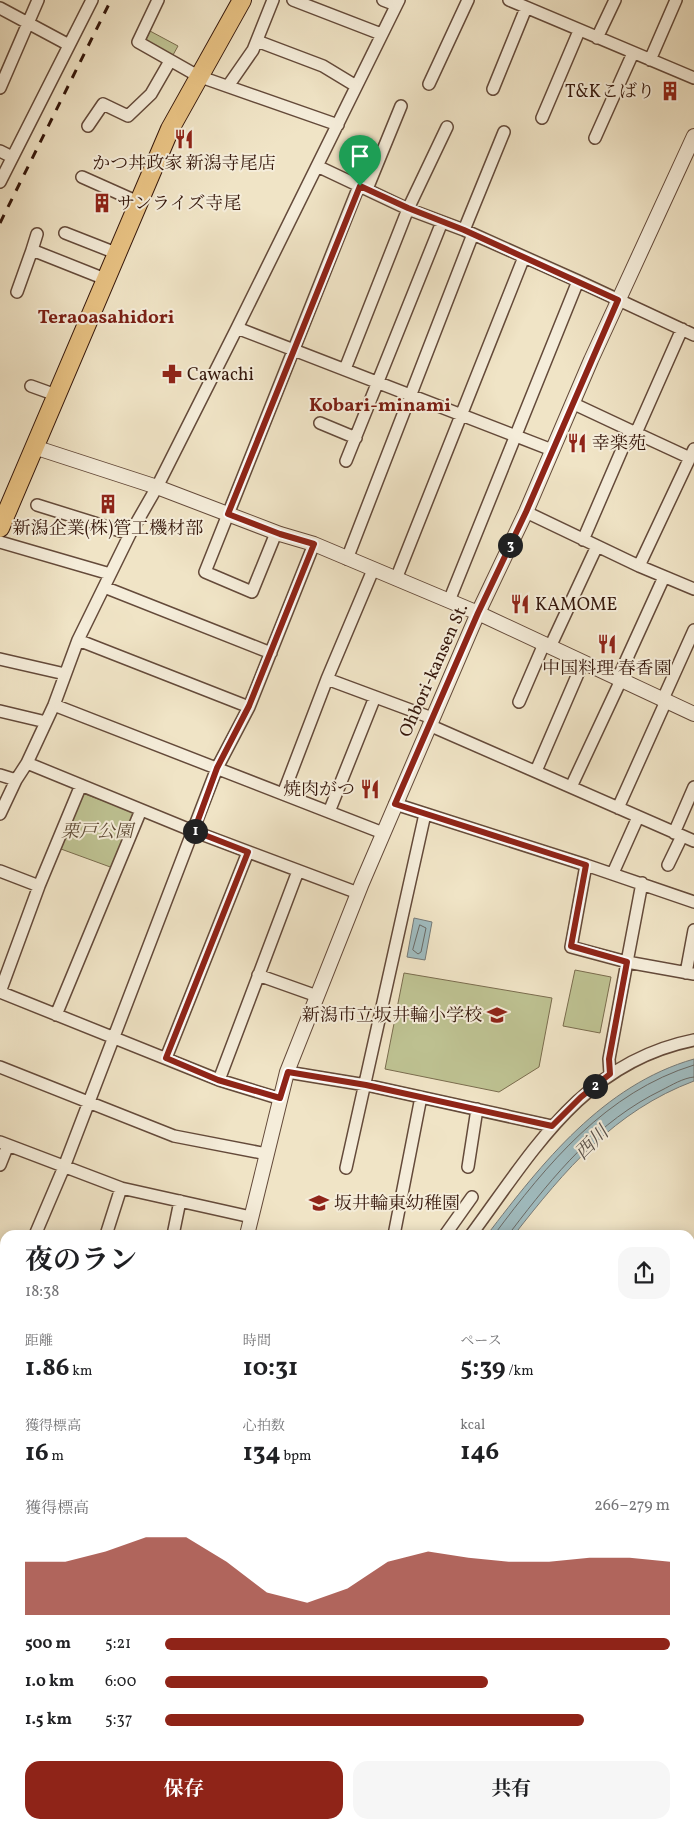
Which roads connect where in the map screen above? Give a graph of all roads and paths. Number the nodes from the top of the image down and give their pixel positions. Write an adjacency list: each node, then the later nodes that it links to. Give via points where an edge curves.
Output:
1 (38, 0): 15 (street)
2 (92, 0): 20 (street)
3 (158, 0): 23 (street, via 138,42)
4 (242, 0): 24 (main road)
5 (272, 0): 19 (street)
6 (293, 0): 17 (street)
7 (382, 0): 12 (street)
8 (468, 0): 26 (street)
9 (509, 0): 13 (street)
10 (615, 0): 18 (street)
11 (676, 0): 22 (street)
12 (397, 3): 17 (street)
13 (530, 6): 16 (street); 30 (street)
14 (0, 8): 15 (street)
15 (29, 22): 20 (street); 29 (street)
16 (579, 31): 18 (street); 32 (street)
17 (381, 34): 28 (street)
18 (597, 38): 21 (street)
19 (257, 40): 27 (street); 28 (street, via 323,66)
20 (69, 45): 40 (street)
21 (633, 53): 22 (street); 38 (street)
22 (650, 60): 25 (street)
23 (170, 61): 24 (street); 34 (street, via 151,94 128,116 99,102)
24 (198, 76): 27 (street); 45 (main road)
25 (694, 78)
26 (429, 84)
27 (228, 86): 33 (street)
28 (356, 86): 33 (street)
29 (0, 88)
30 (493, 89)
31 (401, 106): 44 (street)
32 (542, 118)
33 (338, 125): 41 (street)
34 (88, 126)
35 (447, 127): 46 (street)
36 (504, 132): 48 (street)
37 (694, 136): 57 (street, Ohbori-kansen St.)
38 (595, 138)
39 (0, 151): 40 (street)
40 (12, 157): 43 (street)
41 (317, 166): 44 (street); 58 (street)
42 (82, 177): 45 (street)
43 (0, 182)
44 (363, 188): 46 (street); 60 (street)
45 (138, 202): 52 (main road)
46 (408, 208): 47 (street); 61 (street)
47 (442, 222): 48 (street); 62 (street)
48 (468, 232): 53 (street); 65 (street)
49 (65, 233): 52 (street)
50 (37, 234): 51 (street)
51 (32, 250): 54 (street); 56 (street)
52 (116, 253): 54 (main road)
53 (524, 257): 55 (street); 67 (street)
54 (105, 279): 64 (main road)
55 (578, 281): 57 (street); 70 (street)
56 (17, 292)
57 (618, 300): 59 (street); 66 (street, Ohbori-kansen St.)
58 (237, 328): 60 (street); 76 (street)
59 (690, 332): 69 (street)
60 (293, 350): 61 (street); 80 (street)
61 (346, 369): 62 (street)
62 (379, 382): 65 (street); 71 (street)
63 (31, 386): 64 (street)
64 (56, 394): 72 (main road)
65 (410, 394): 67 (street); 88 (street)
66 (572, 404): 69 (street); 73 (street, Ohbori-kansen St.)
67 (462, 414): 70 (street); 93 (street)
68 (320, 423): 71 (street)
69 (633, 432): 74 (street); 84 (street)
70 (516, 436): 73 (street); 96 (street)
71 (356, 438): 75 (street)
72 (34, 448): 76 (street); 77 (main road)
73 (552, 450): 79 (street, Ohbori-kansen St.)
74 (692, 453): 89 (street)
75 (346, 461)
76 (157, 487): 80 (street); 83 (street)
77 (5, 501): 81 (main road)
78 (37, 505): 83 (street)
79 (526, 512): 84 (street); 97 (street, Ohbori-kansen St.)
80 (228, 514): 82 (street); 82 (street, via 205,572 252,592)
81 (0, 528)
82 (276, 533): 86 (street)
83 (130, 534): 91 (street)
84 (583, 540): 87 (street)
85 (0, 542): 91 (street)
86 (314, 544): 88 (street); 101 (street)
87 (597, 546): 89 (street); 100 (street)
88 (347, 559): 90 (street)
89 (639, 566): 92 (street)
90 (373, 570): 93 (street); 105 (street)
91 (110, 574): 94 (street)
92 (664, 577): 95 (street); 106 (street)
93 (396, 579): 96 (street)
94 (104, 587): 99 (street); 101 (street)
95 (694, 589)
96 (448, 601): 97 (street)
97 (478, 613): 100 (street); 114 (street, Ohbori-kansen St.)
98 (694, 630): 108 (street)
99 (78, 640): 104 (street); 111 (street)
100 (547, 645): 103 (street); 109 (street)
101 (271, 653): 111 (street)
102 (0, 659): 104 (street)
103 (583, 662): 106 (street); 118 (street)
104 (66, 674): 110 (street)
105 (327, 679): 107 (street); 124 (street)
106 (620, 679): 108 (street); 122 (street)
107 (374, 697): 114 (street); 128 (street)
108 (664, 700): 113 (street); 126 (street)
109 (519, 702)
110 (54, 705): 115 (street); 117 (street)
111 (249, 706): 117 (street)
112 (0, 711): 115 (street)
113 (694, 714)
114 (431, 721): 118 (street); 125 (street, Ohbori-kansen St.)
115 (46, 722): 116 (street)
116 (27, 763): 120 (street); 121 (street)
117 (217, 768): 124 (street); 132 (street)
118 (536, 771): 122 (street)
119 (0, 775): 120 (street)
120 (16, 780): 129 (street)
121 (80, 785): 127 (street); 143 (street)
122 (571, 787): 126 (street)
123 (694, 787): 134 (street)
124 (283, 794): 128 (street)
125 (395, 804): 130 (street); 133 (street, Ohbori-kansen St.)
126 (618, 808): 131 (street)
127 (141, 810): 132 (street); 152 (street)
128 (329, 812): 133 (street)
129 (0, 814)
130 (425, 814): 137 (street); 160 (street)
131 (638, 817): 134 (street); 141 (street)
132 (194, 831): 136 (street); 153 (street)
133 (383, 833): 144 (street, Ohbori-kansen St.)
134 (678, 834): 135 (street); 138 (street)
135 (694, 841)
136 (248, 852): 140 (street); 155 (street)
137 (586, 865): 141 (street); 147 (street, via 571,946)
138 (668, 865)
139 (0, 871): 143 (street)
140 (298, 871): 144 (street); 149 (street)
141 (614, 873): 142 (street)
142 (642, 883): 145 (street); 147 (street)
143 (38, 886): 150 (street)
144 (358, 893): 151 (street, Ohbori-kansen St.)
145 (694, 902)
146 (694, 930): 148 (street)
147 (627, 962): 148 (street); 158 (street, via 609,1059)
148 (690, 974)
149 (258, 975): 151 (street); 159 (street)
150 (0, 992): 152 (street)
151 (317, 996): 157 (street, Ohbori-kansen St.)
152 (56, 1014): 153 (street)
153 (114, 1037): 155 (street); 163 (street)
154 (694, 1040): 158 (street, via 670,1045)
155 (166, 1058): 159 (street)
156 (0, 1067): 163 (street)
157 (288, 1072): 160 (street); 162 (street, Ohbori-kansen St.)
158 (610, 1074): 165 (street)
159 (218, 1080): 162 (street)
160 (366, 1085): 161 (street); 171 (street)
161 (421, 1097): 164 (street); 180 (street)
162 (280, 1098): 167 (street, Ohbori-kansen St.)
163 (90, 1101): 167 (street, via 174,1136); 169 (street)
164 (477, 1109): 165 (street); 170 (street)
165 (552, 1126): 182 (street)
166 (4, 1143): 168 (street); 169 (street)
167 (267, 1154): 175 (street, Ohbori-kansen St.)
168 (0, 1165)
169 (64, 1167): 172 (street); 176 (street)
170 (468, 1167)
171 (346, 1168)
172 (121, 1188): 174 (street); 177 (street)
173 (472, 1197): 181 (street)
174 (180, 1200): 175 (street); 178 (street)
175 (251, 1217): 179 (street, Ohbori-kansen St.)
176 (37, 1230)
177 (108, 1230)
178 (174, 1230)
179 (248, 1230)
180 (395, 1230)
181 (449, 1230)
182 (475, 1230)

